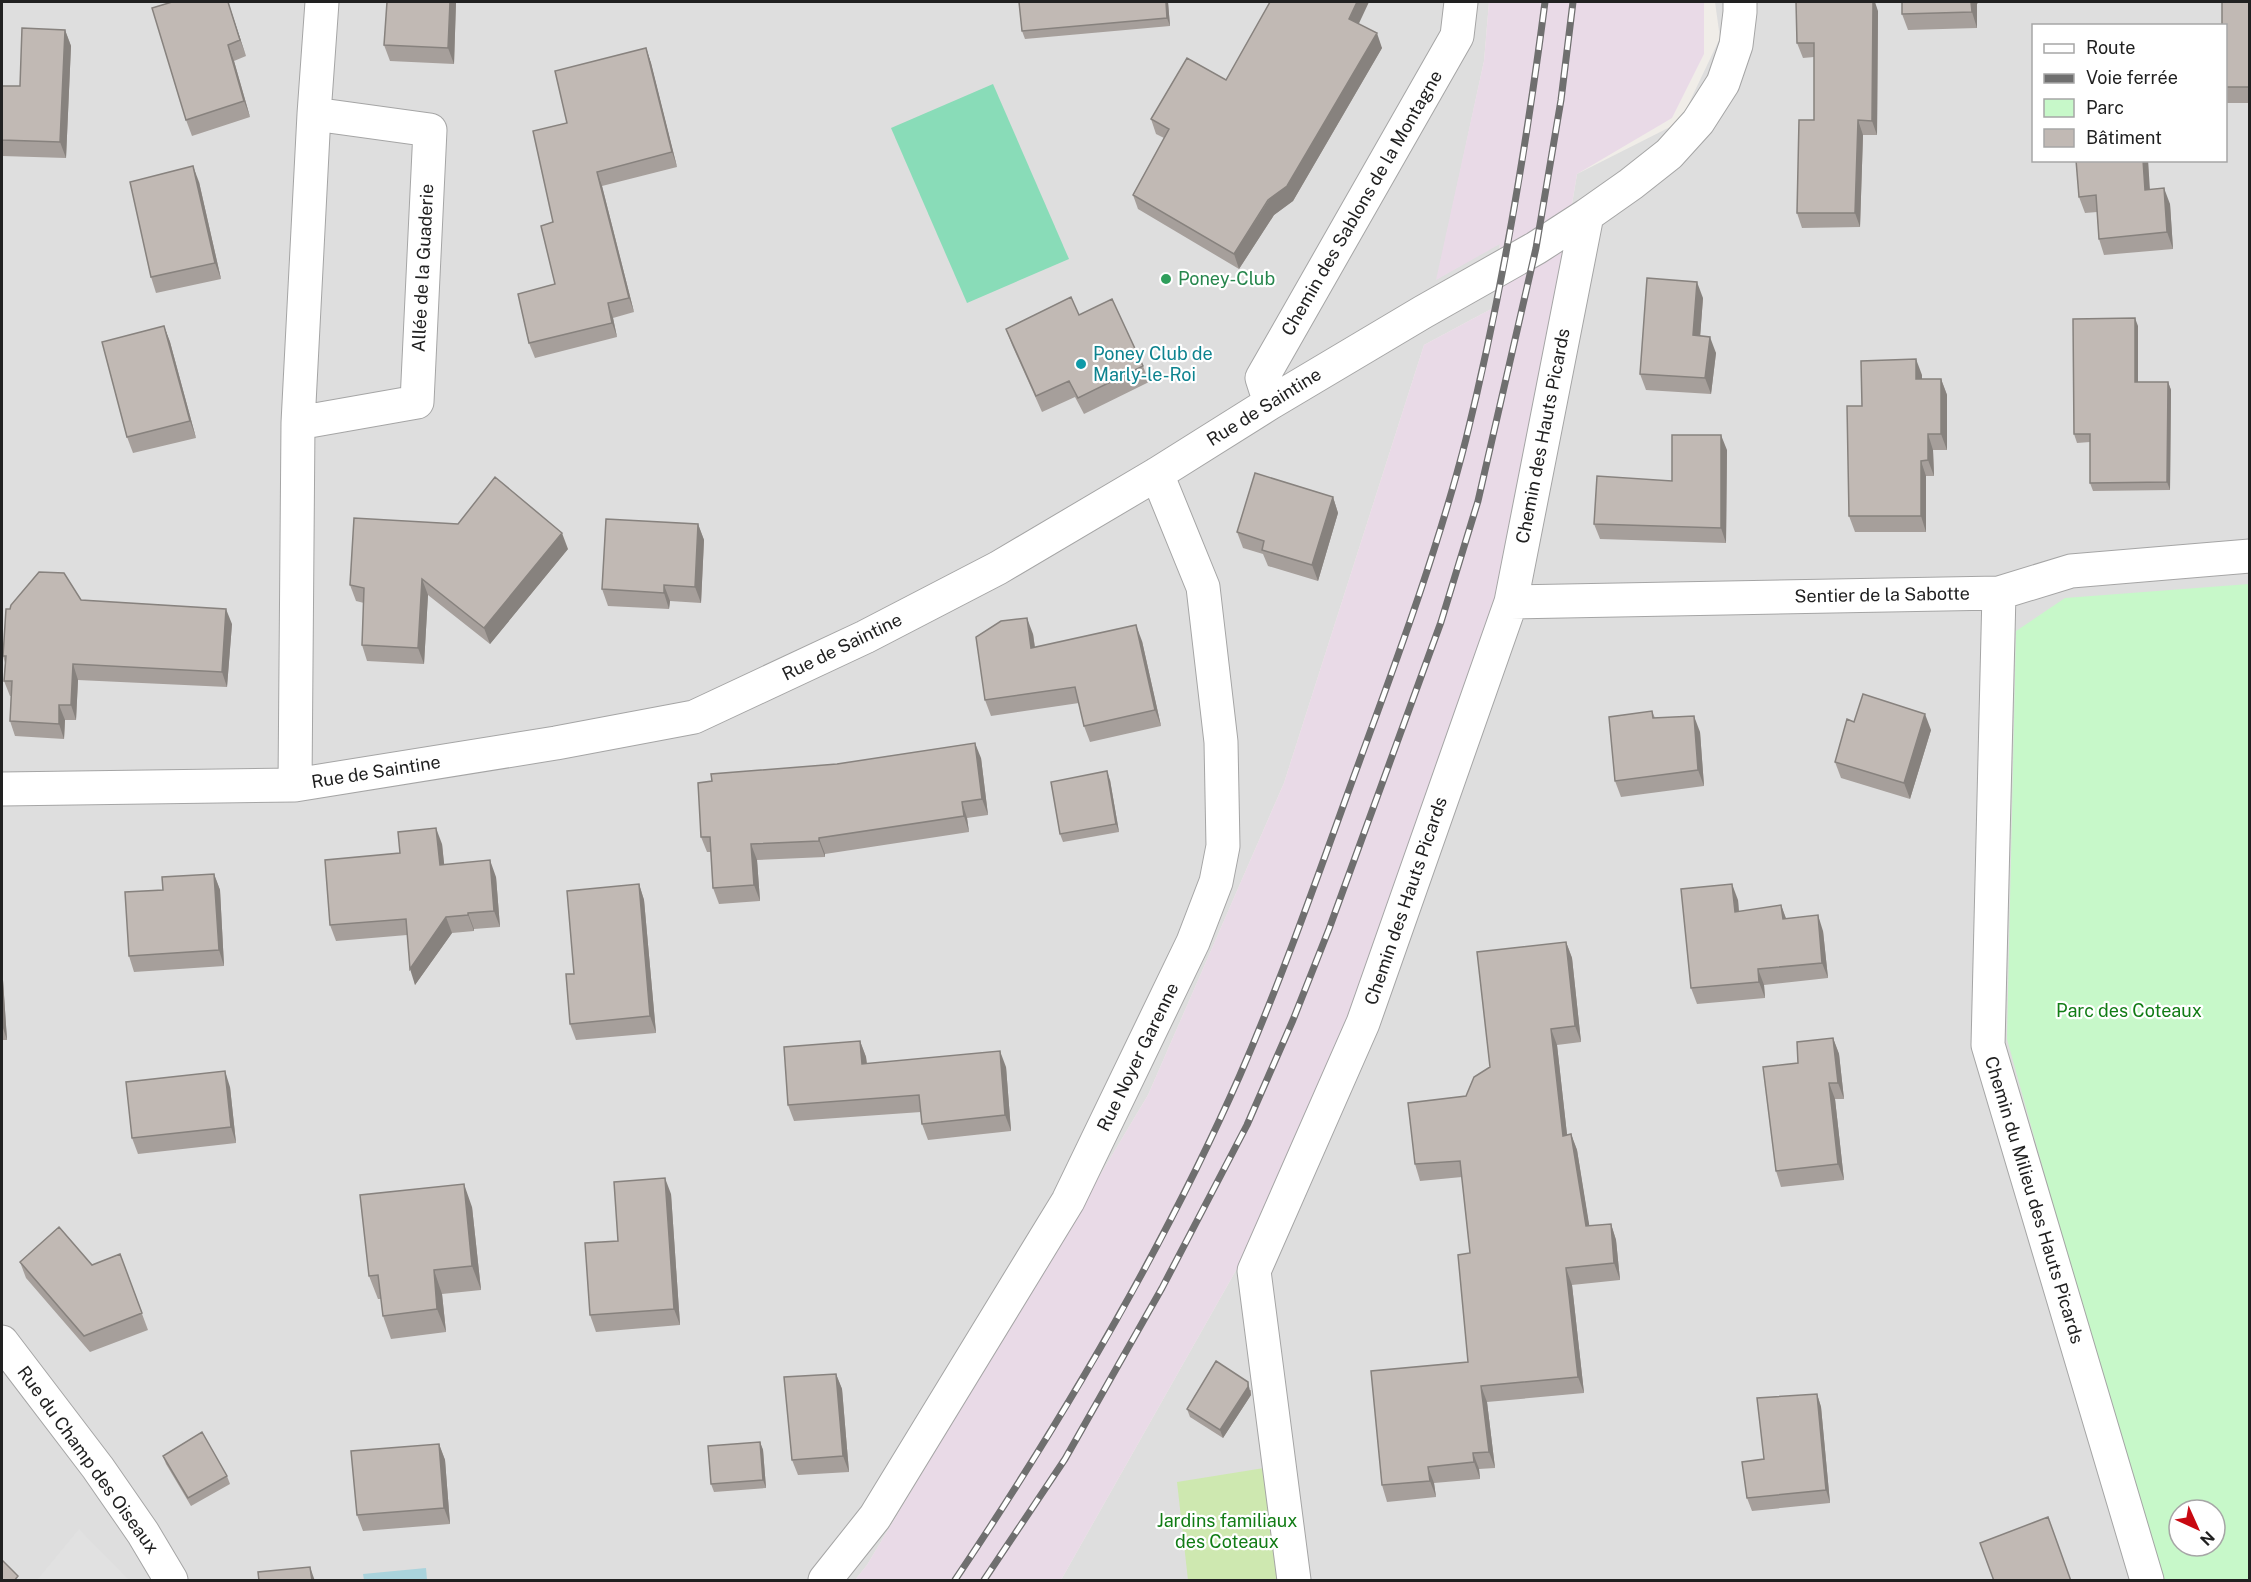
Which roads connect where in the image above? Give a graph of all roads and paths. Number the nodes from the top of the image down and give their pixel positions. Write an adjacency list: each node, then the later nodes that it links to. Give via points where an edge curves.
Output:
1 (322, 2): 4 (street)
2 (1461, 2): 6 (street, Chemin des Sablons de la Montagne, via 1457,36 1262,378)
3 (1740, 2): 5 (street, Rue de Saintine, via 1736,45 1727,73 1698,122 1669,154)
4 (314, 114): 7 (street); 7 (street, Allée de la Guaderie, via 430,130 417,402)
5 (1587, 214): 6 (street, Rue de Saintine, via 1536,248); 11 (street, Chemin des Hauts Picards)
6 (1270, 403): 8 (street, Rue de Saintine)
7 (298, 423): 12 (street)
8 (1157, 474): 12 (street, Rue de Saintine, via 998,568 865,637 694,717); 16 (street, Rue Noyer Garenne, via 1203,586 1221,742 1223,846 1216,882 1194,942 1068,1201 875,1517)
9 (2250, 556): 10 (street, Sentier de la Sabotte, via 2071,571)
10 (1999, 593): 11 (street, Sentier de la Sabotte); 18 (street, Chemin du Milieu des Hauts Picards, via 1988,1045)
11 (1511, 602): 17 (street, Chemin des Hauts Picards, via 1363,1023 1254,1271)
12 (295, 785): 13 (street, Rue de Saintine)
13 (2, 789)
14 (2, 1342): 15 (street, Rue du Champ des Oiseaux, via 98,1468)
15 (171, 1581)
16 (825, 1581)
17 (1294, 1581)
18 (2147, 1581)

